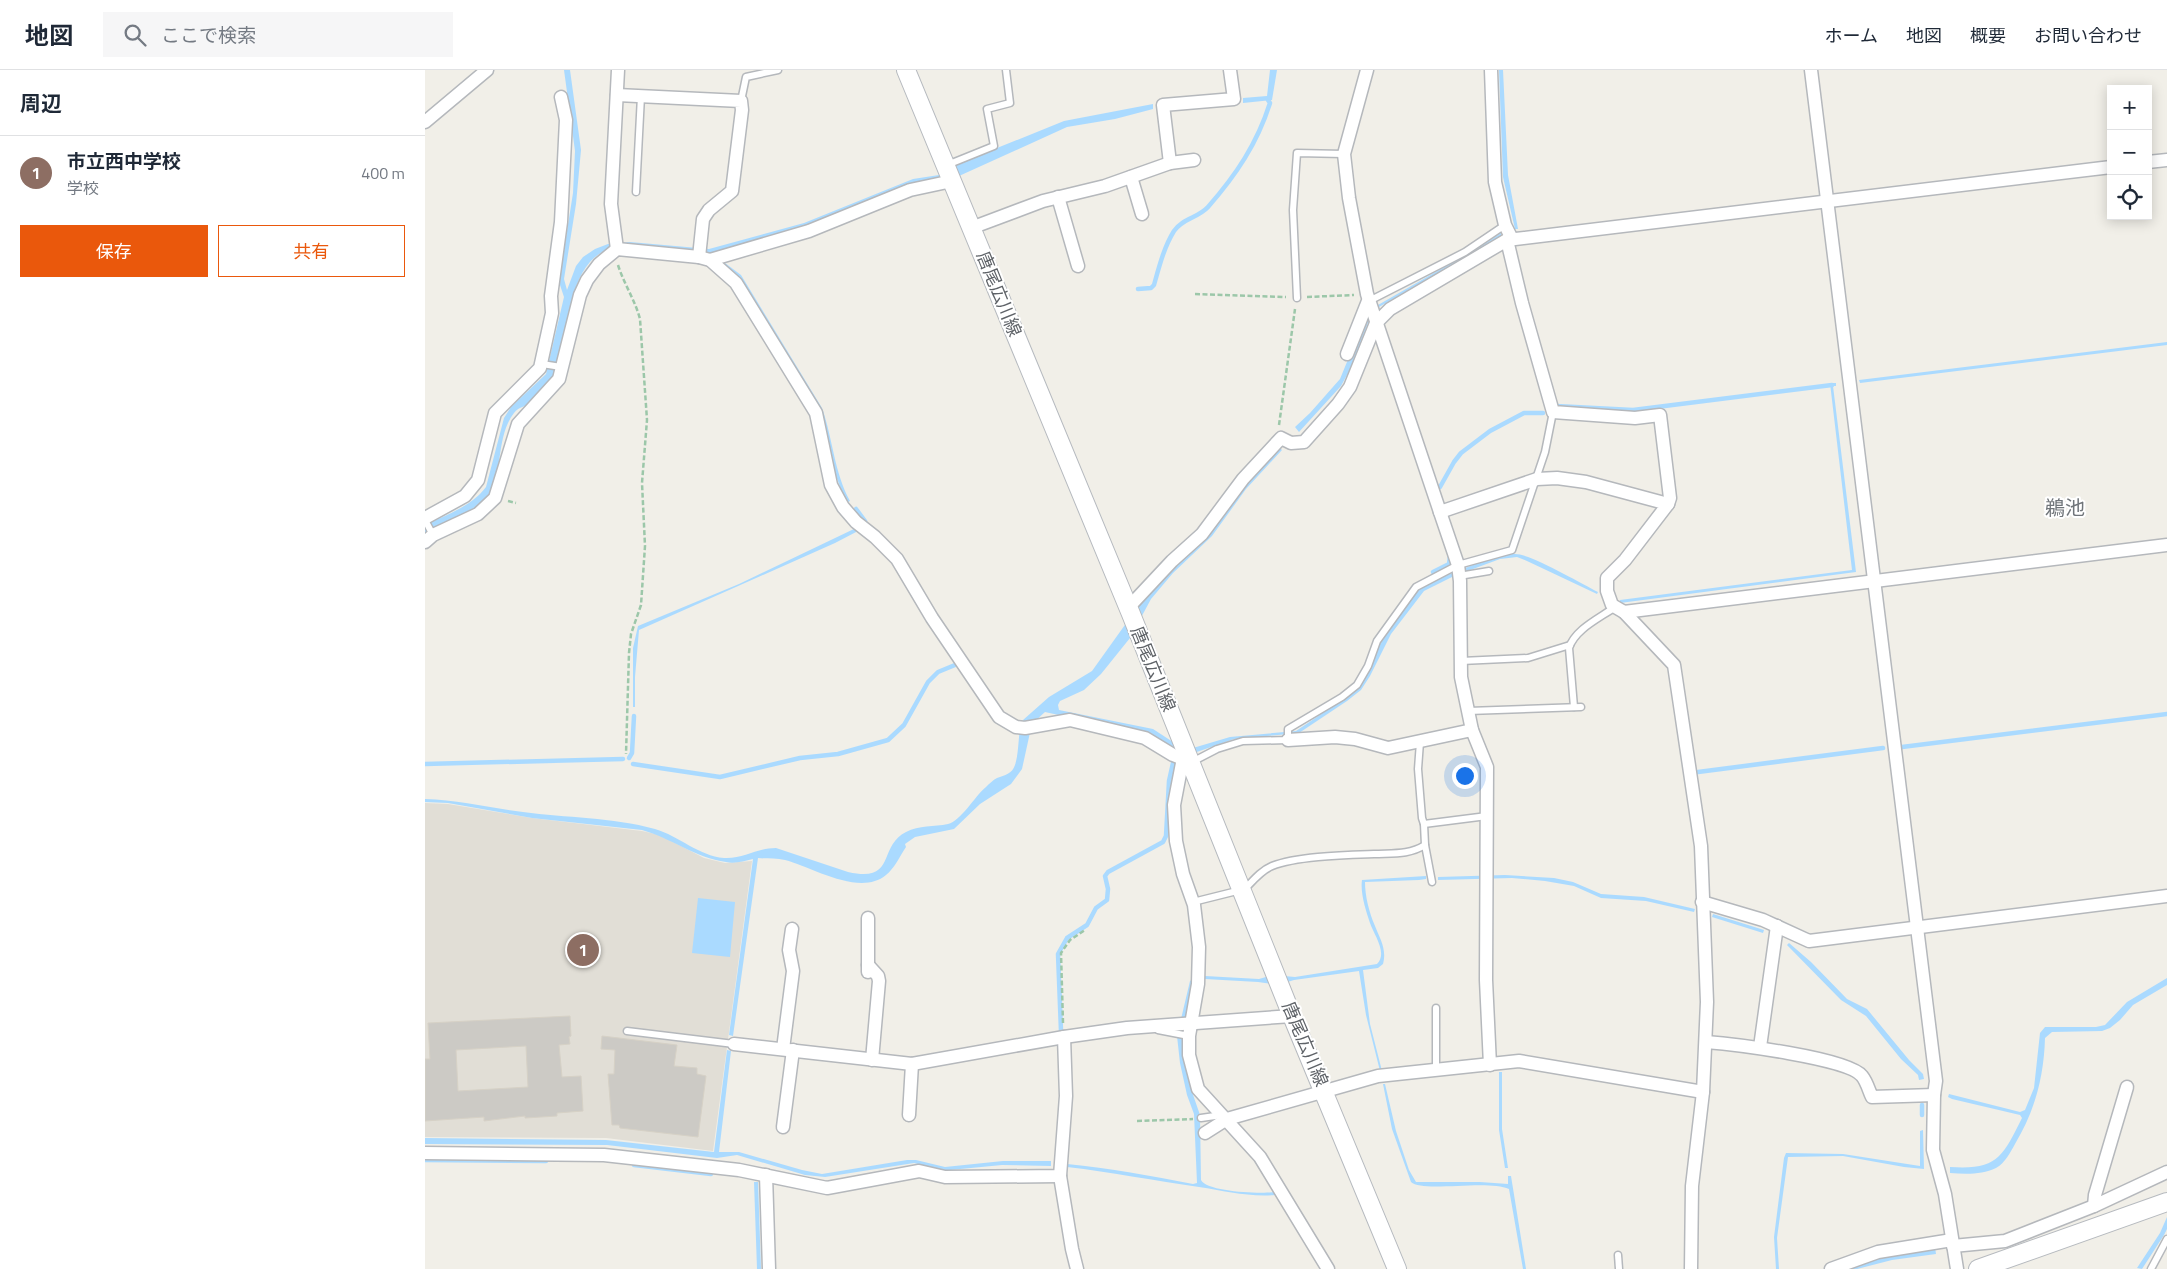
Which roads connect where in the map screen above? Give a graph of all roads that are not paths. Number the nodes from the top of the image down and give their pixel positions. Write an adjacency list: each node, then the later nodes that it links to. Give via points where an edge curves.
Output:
1 (487, 70): 14 (street)
2 (618, 70): 10 (street)
3 (777, 70): 13 (lane, via 745,77)
4 (906, 70): 21 (main road, 唐尾広川線)
5 (1006, 70): 21 (lane, via 1010,103 987,108 994,146)
6 (1230, 70): 18 (street, via 1234,98 1163,105)
7 (1367, 70): 15 (street)
8 (1491, 70): 27 (street, via 1495,182)
9 (1811, 70): 25 (street)
10 (617, 95): 11 (street); 30 (street, via 611,204)
11 (641, 96): 13 (street); 23 (lane)
12 (561, 97): 37 (street, via 566,120 561,222 551,296 552,313)
13 (741, 101): 31 (street, via 732,191 703,219)
14 (425, 122)
15 (1344, 154): 33 (lane, via 1297,153 1293,210); 34 (street)
16 (1194, 160): 18 (street)
17 (2167, 160): 19 (street)
18 (1170, 162): 22 (street)
19 (2152, 162)
20 (2107, 167): 25 (street)
21 (949, 173): 28 (main road, 唐尾広川線); 31 (street, via 809,230)
22 (1131, 177): 24 (street); 26 (street)
23 (637, 192)
24 (1057, 197): 28 (street); 32 (street)
25 (1827, 200): 29 (street); 48 (street)
26 (1142, 214)
27 (1505, 225): 29 (street); 34 (lane, via 1465,252)
28 (971, 228): 50 (main road, 唐尾広川線)
29 (1510, 239): 35 (street, via 1390,309); 39 (street, via 1522,303)
30 (615, 250): 31 (street); 38 (street, via 599,264 580,295)
31 (704, 258): 57 (street, via 737,283 816,413 831,484 843,507 897,559 932,618 999,717 1019,727 1071,720 1145,738 1173,756)
32 (1078, 266)
33 (1297, 298)
34 (1368, 298): 35 (street); 36 (street)
35 (1376, 323): 42 (street); 50 (street, via 1350,387 1339,404 1304,442 1291,443 1281,438 1243,479 1202,534 1172,561)
36 (1347, 354)
37 (542, 364): 38 (lane); 43 (street, via 495,413 478,480 465,496)
38 (562, 367): 44 (street, via 559,379 518,424 495,498 478,514)
39 (1553, 412): 40 (lane); 41 (street, via 1635,418 1660,414 1670,498)
40 (1537, 479): 41 (street, via 1586,482); 42 (street); 46 (lane, via 1512,550)
41 (1668, 504): 49 (street, via 1607,578 1611,605)
42 (1440, 512): 46 (street)
43 (425, 519): 44 (lane)
44 (429, 539)
45 (2167, 545): 48 (street)
46 (1458, 570): 47 (lane); 52 (street); 55 (lane, via 1416,587 1377,640 1357,685 1289,729)
47 (1489, 571)
48 (1874, 580): 49 (street); 68 (street)
49 (1620, 610): 51 (lane, via 1578,633); 65 (street, via 1674,665 1701,846)
50 (1132, 616): 57 (main road, 唐尾広川線)
51 (1570, 645): 52 (lane, via 1528,658); 53 (lane, via 1577,707)
52 (1461, 661): 53 (street)
53 (1468, 711): 54 (street)
54 (1472, 730): 56 (street); 58 (street, via 1487,767)
55 (1288, 740): 56 (street, via 1335,736 1388,748); 57 (lane, via 1243,741)
56 (1420, 742): 59 (lane, via 1418,769)
57 (1187, 756): 62 (main road, 唐尾広川線); 64 (street, via 1175,805 1176,841)
58 (1487, 816): 59 (lane); 81 (street, via 1486,980)
59 (1424, 824): 60 (lane)
60 (1425, 845): 61 (lane); 62 (lane, via 1401,854 1322,857 1280,864 1259,873)
61 (1432, 882)
62 (1242, 890): 64 (lane); 71 (main road, 唐尾広川線)
63 (2167, 896): 68 (street)
64 (1193, 902): 72 (street, via 1199,947 1198,984)
65 (1702, 902): 67 (street); 75 (street, via 1707,1002)
66 (868, 918): 79 (street, via 868,969 878,976 879,981)
67 (1777, 926): 68 (street, via 1809,941); 77 (street)
68 (1917, 927): 86 (street, via 1937,1081)
69 (792, 929): 78 (street)
70 (1435, 1008): 82 (lane)
71 (1293, 1016): 72 (street); 84 (main road, 唐尾広川線)
72 (1184, 1029): 74 (street, via 1141,1027); 88 (street, via 1198,1089)
73 (627, 1031): 76 (lane)
74 (1064, 1037): 80 (street); 95 (street, via 1066,1096)
75 (1705, 1042): 77 (street); 85 (street)
76 (734, 1044): 78 (street)
77 (1760, 1047): 86 (street, via 1844,1065 1862,1075 1872,1097)
78 (788, 1050): 79 (street); 90 (street)
79 (873, 1060): 80 (street)
80 (912, 1064): 87 (street)
81 (1490, 1065): 82 (street); 85 (street, via 1519,1061)
82 (1436, 1070): 84 (street, via 1378,1076)
83 (2127, 1087): 97 (street)
84 (1324, 1091): 88 (street); 104 (main road, 唐尾広川線)
85 (1703, 1092): 106 (street, via 1693,1186)
86 (1934, 1095): 99 (street, via 1933,1150)
87 (909, 1115)
88 (1224, 1117): 89 (lane); 91 (street); 103 (street, via 1260,1157)
89 (1201, 1118)
90 (783, 1127)
91 (1205, 1133)
92 (425, 1153): 94 (street, via 604,1155)
93 (2167, 1172): 97 (street)
94 (766, 1175): 95 (street, via 827,1188 919,1170 945,1177); 101 (street)
95 (1060, 1176): 102 (street)
96 (2167, 1202): 109 (main road)
97 (2094, 1206): 99 (street, via 2005,1241)
98 (2167, 1239): 110 (lane)
99 (1953, 1243): 107 (street, via 1878,1252); 108 (street)
100 (1619, 1255): 105 (lane)
101 (769, 1269)
102 (1077, 1269)
103 (1328, 1269)
104 (1397, 1269)
105 (1619, 1269)
106 (1691, 1269)
107 (1831, 1269)
108 (1957, 1269)
109 (1978, 1269)
110 (2151, 1269)

